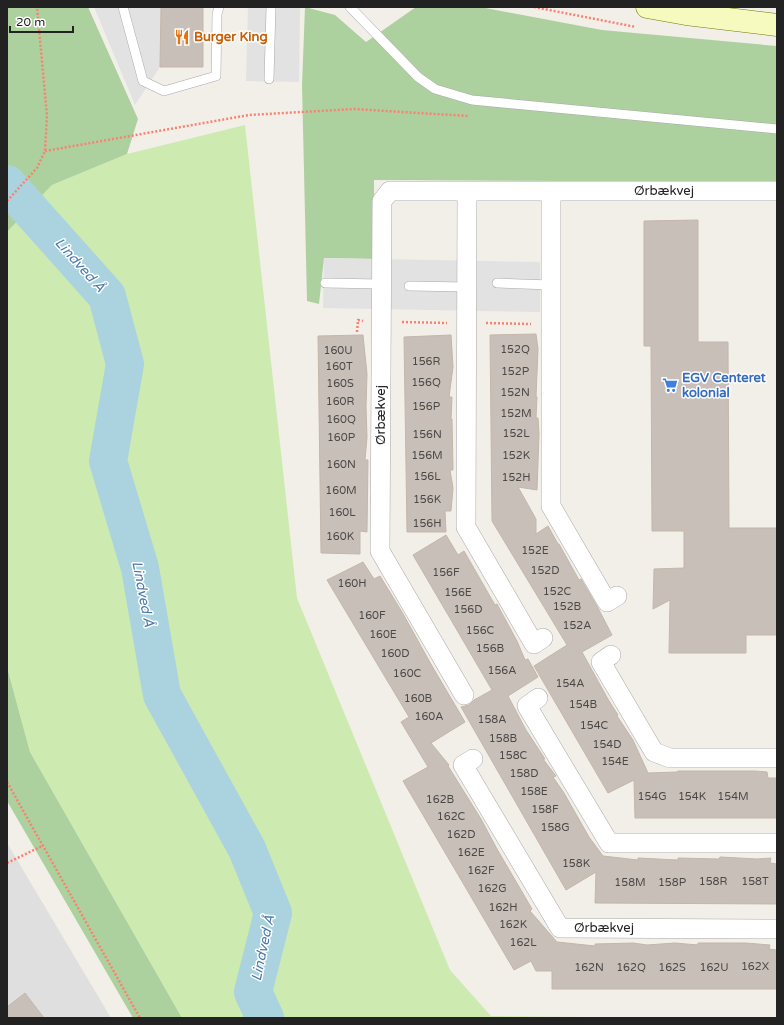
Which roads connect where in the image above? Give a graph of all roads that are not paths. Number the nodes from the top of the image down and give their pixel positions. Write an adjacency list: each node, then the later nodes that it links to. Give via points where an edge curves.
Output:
1 (123, 7): 2 (lane, via 143,81 164,91 216,76)
2 (219, 7)
3 (271, 7): 9 (lane)
4 (350, 7): 10 (lane, via 418,77 435,89 472,100)
5 (647, 7): 7 (main road)
6 (713, 7): 7 (main road)
7 (686, 14): 8 (main road)
8 (777, 24)
9 (269, 79)
10 (777, 129)
11 (467, 191): 12 (street, Ørbækvej); 16 (street, Ørbækvej, via 390,191 382,201); 19 (street)
12 (551, 191): 13 (street, Ørbækvej); 17 (street)
13 (777, 191)
14 (325, 282): 16 (lane)
15 (497, 283): 17 (lane)
16 (382, 284): 23 (street, Ørbækvej, via 380,551)
17 (551, 284): 20 (street, via 551,506 607,602)
18 (409, 286): 19 (lane)
19 (467, 287): 21 (street, via 466,527 534,644)
20 (618, 596)
21 (543, 638)
22 (611, 655): 25 (street, via 601,662 654,752 670,758)
23 (464, 696)
24 (538, 698): 27 (street, via 527,706 609,843)
25 (777, 758)
26 (473, 759): 28 (street, Ørbækvej, via 463,766 560,928)
27 (777, 843)
28 (777, 929)

